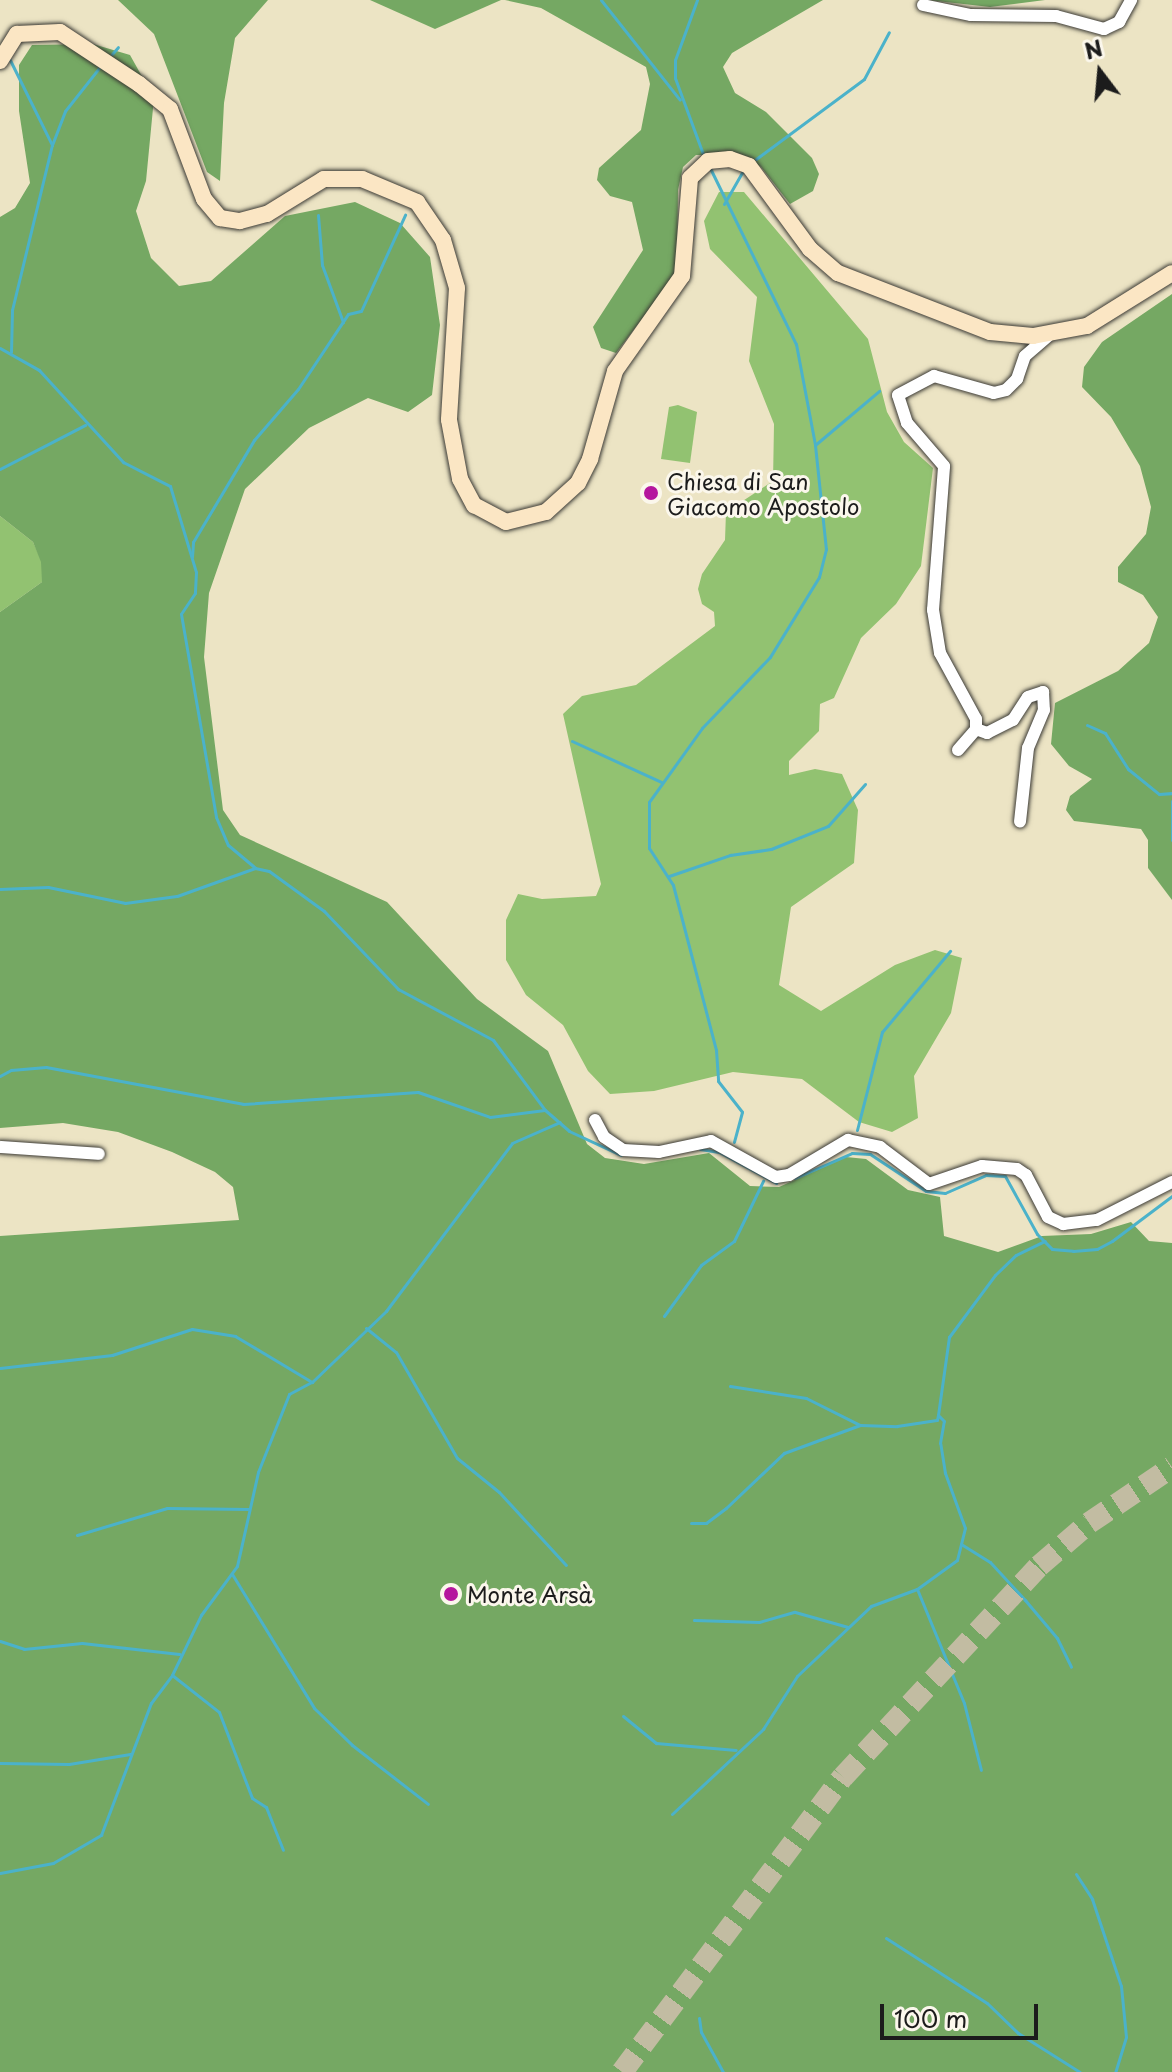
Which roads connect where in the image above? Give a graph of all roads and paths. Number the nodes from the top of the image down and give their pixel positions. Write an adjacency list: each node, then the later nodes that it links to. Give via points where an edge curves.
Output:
1 (1131, 0): 2 (street, via 1119,22 1104,29 1056,16 971,15)
2 (923, 5)
3 (0, 61): 5 (street, via 17,34 60,32 139,84 170,109 204,199 220,218 240,221 267,214 324,179 362,179 417,202 443,240 457,288 449,420 460,479 474,505 506,522 546,512 578,483 615,371 682,276 690,178 708,161 730,159 749,166 810,249 838,273 990,332)
4 (1172, 273): 5 (street, via 1113,314)
5 (1050, 334): 6 (street, via 1025,356 1017,379 1006,390 994,393 934,376 898,395 907,423 944,466 933,610 940,653 969,703)
6 (976, 729): 7 (street); 8 (street, via 987,733 1013,720 1028,697 1043,692 1044,710 1028,748)
7 (958, 750)
8 (1020, 822)
9 (595, 1120): 12 (street, via 604,1137 623,1150 659,1152 711,1141 776,1177 789,1175 848,1140 880,1147 929,1184 982,1166 1017,1169 1026,1175 1048,1217 1063,1224 1097,1220)
10 (0, 1147): 11 (street)
11 (99, 1154)
12 (1172, 1182)

